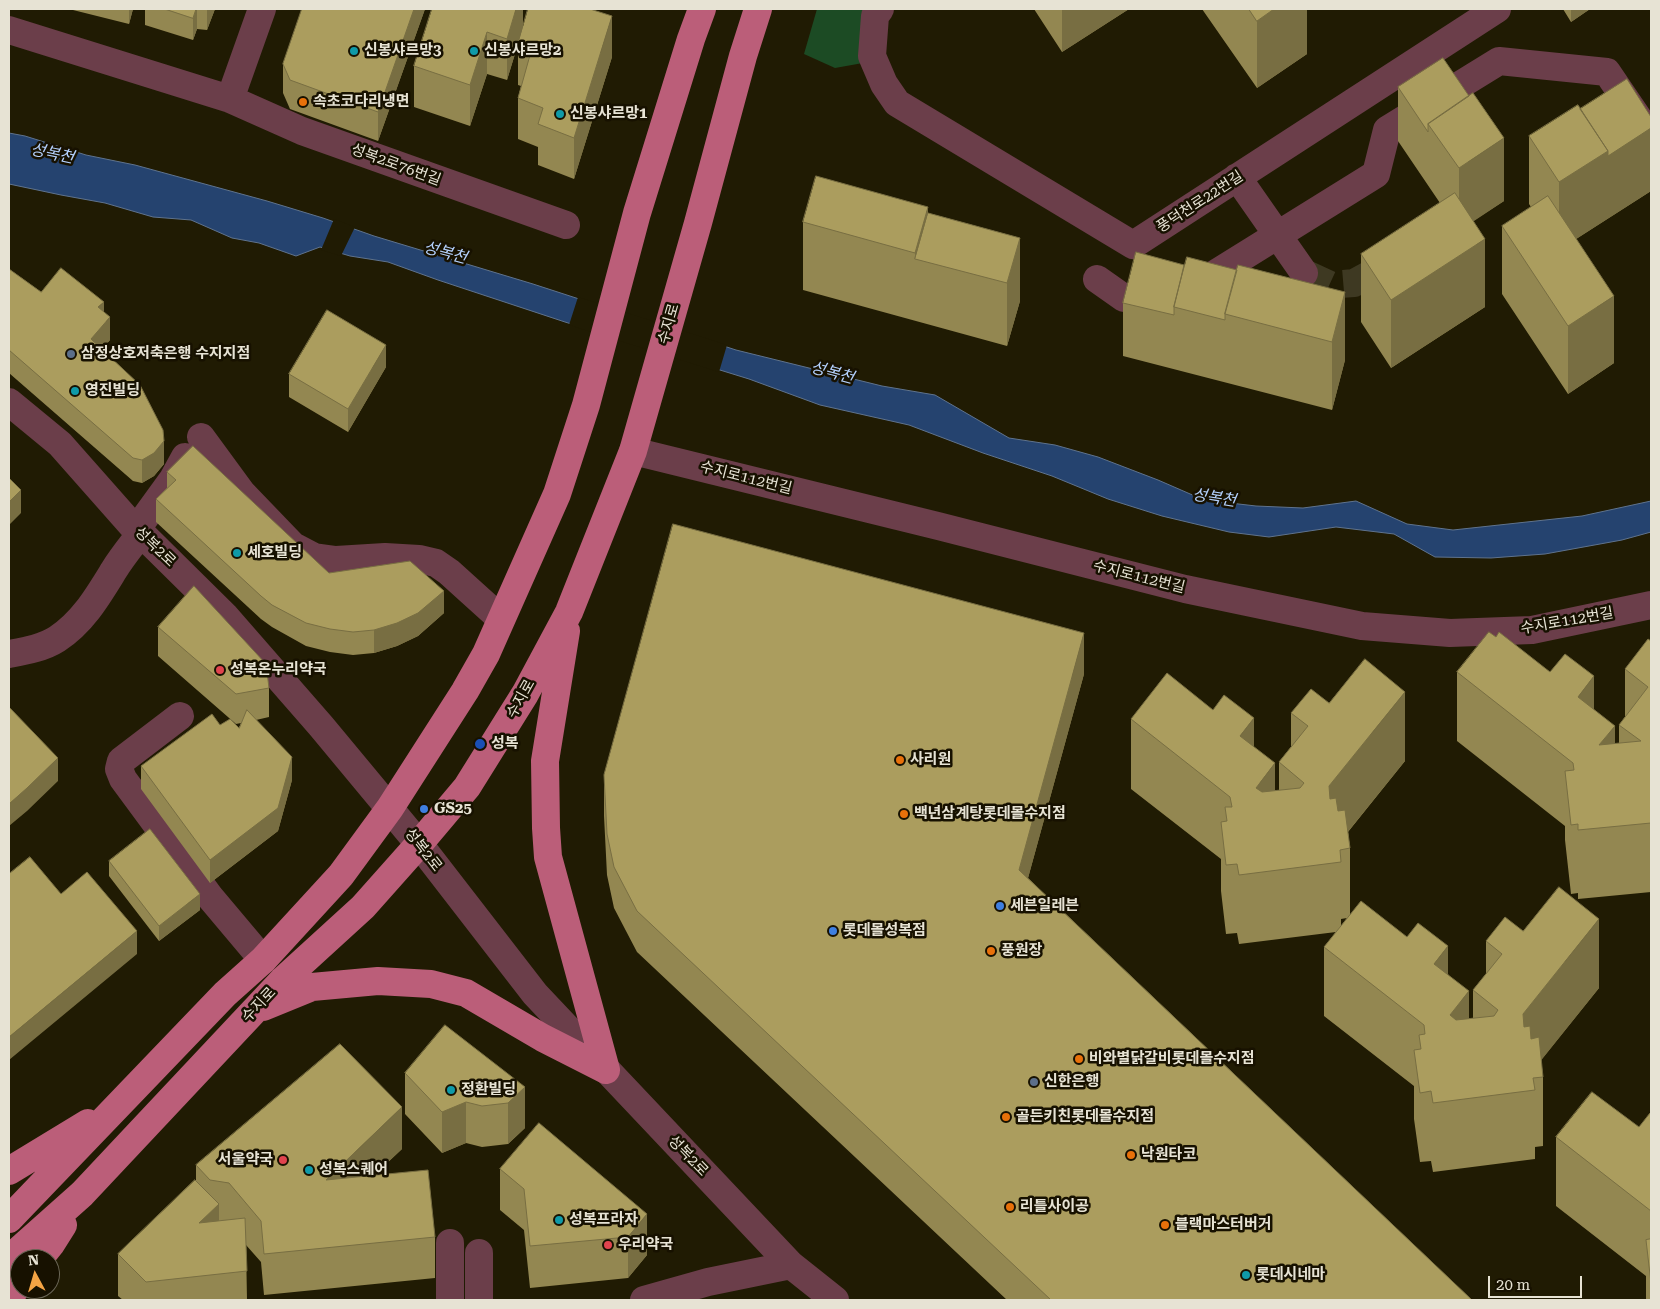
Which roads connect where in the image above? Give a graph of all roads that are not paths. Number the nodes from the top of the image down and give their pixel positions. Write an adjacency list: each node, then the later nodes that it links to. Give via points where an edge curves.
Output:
1 (262, 9): 7 (street)
2 (702, 9): 19 (main road, 수지로, via 637,213 586,405 557,494)
3 (758, 9): 15 (main road, 수지로)
4 (880, 9): 9 (street, 풍덕천로22번길, via 875,16 872,56 884,84 897,103 1134,245)
5 (1497, 9): 9 (street, 풍덕천로22번길)
6 (9, 30): 7 (street, 성복2로76번길)
7 (230, 99): 10 (street, 성복2로76번길, via 302,130)
8 (1651, 136): 11 (street, via 1607,72 1498,61 1387,130 1376,174)
9 (1238, 178): 11 (street)
10 (566, 225)
11 (1278, 235): 12 (street); 13 (street, via 1186,292 1153,299 1124,298)
12 (1304, 272)
13 (1097, 279)
14 (9, 402): 16 (street, 성복2로, via 60,444)
15 (633, 451): 17 (street, 수지로112번길, via 1186,589 1362,626 1450,633 1532,630); 18 (main road, 수지로)
16 (139, 531): 19 (street, via 189,452 242,493 293,546 314,557 336,560 385,557 436,563); 20 (street, via 100,594 77,623 56,640); 22 (street, 성복2로, via 224,616)
17 (1651, 605)
18 (569, 612): 23 (main road, 수지로, via 525,694 467,786); 26 (main road, via 545,761 548,857)
19 (502, 619): 22 (main road, 수지로, via 465,691)
20 (9, 654)
21 (180, 716): 24 (street, via 121,761 119,770 188,868)
22 (390, 808): 23 (street, 성복2로); 24 (main road, 수지로, via 341,875)
23 (419, 844): 25 (main road, 수지로, via 363,907); 26 (street, 성복2로, via 535,994)
24 (263, 960): 27 (main road, 수지로, via 225,994)
25 (255, 1010): 26 (main road, via 312,987 378,981 431,984 466,993); 29 (main road, 수지로)
26 (606, 1070): 37 (street, 성복2로)
27 (121, 1103): 28 (main road); 30 (main road, 수지로)
28 (9, 1171)
29 (82, 1194): 31 (main road, 수지로); 34 (main road)
30 (9, 1219)
31 (52, 1221): 32 (main road); 36 (main road, 수지로)
32 (9, 1234)
33 (450, 1243): 38 (street)
34 (47, 1249)
35 (479, 1253): 39 (street)
36 (9, 1259)
37 (792, 1265): 40 (street, via 708,1282); 41 (street, 성복2로)
38 (450, 1300)
39 (479, 1300)
40 (644, 1300)
41 (835, 1300)

